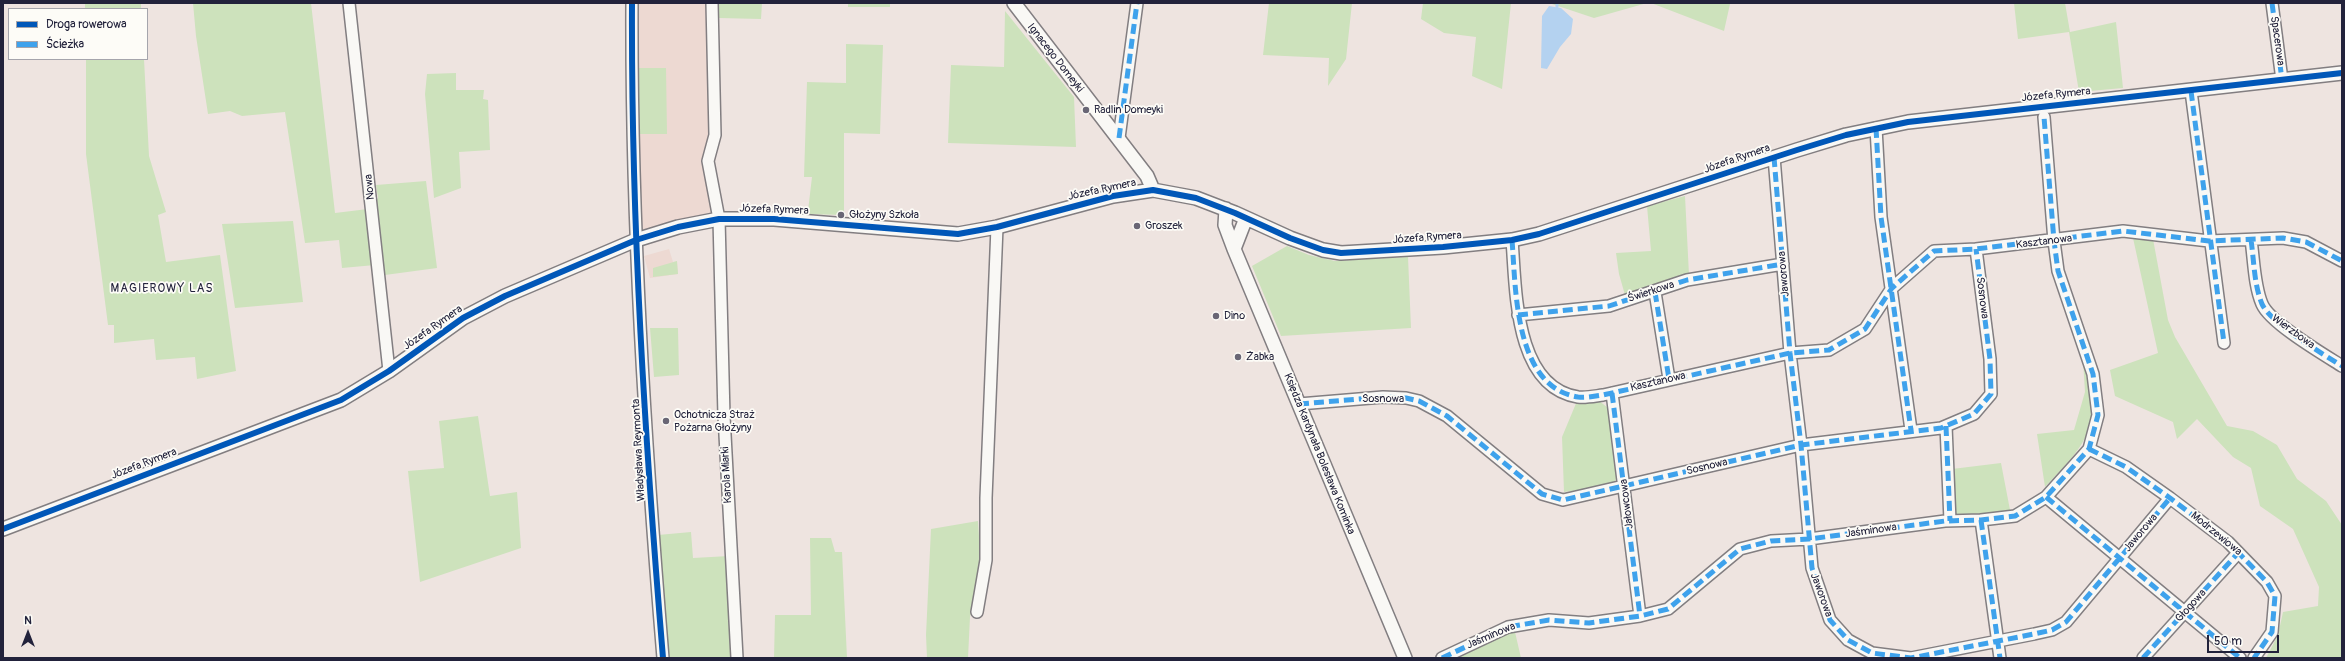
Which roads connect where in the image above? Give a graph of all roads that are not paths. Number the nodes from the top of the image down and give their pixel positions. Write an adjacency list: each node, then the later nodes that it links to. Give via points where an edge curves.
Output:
1 (349, 3): 34 (street, Nowa)
2 (632, 3): 19 (street, Władysława Reymonta, via 631,117)
3 (712, 3): 17 (street, Karola Miarki, via 715,135 708,160)
4 (1014, 3): 12 (street, Ignacego Domeyki)
5 (1137, 3): 12 (street)
6 (2272, 3): 8 (street, Spacerowa)
7 (2342, 73): 8 (street, Józefa Rymera)
8 (2282, 80): 9 (street, Józefa Rymera)
9 (2191, 91): 11 (street, Józefa Rymera, via 1908,122); 23 (street)
10 (2044, 117): 22 (street, Jaśminowa)
11 (1876, 128): 13 (street, Józefa Rymera); 28 (street, via 1881,217)
12 (1119, 138): 14 (street, Ignacego Domeyki, via 1147,176)
13 (1774, 157): 20 (street, Józefa Rymera, via 1539,234); 27 (street, Jaworowa)
14 (1152, 190): 15 (street, Józefa Rymera, via 1196,198); 18 (street, Józefa Rymera, via 1113,196)
15 (1226, 209): 16 (street, Józefa Rymera); 24 (street, Księdza Kardynała Bolesława Kominka, via 1225,225)
16 (1246, 218): 20 (street, Józefa Rymera, via 1323,250 1341,252 1443,247); 24 (street)
17 (719, 219): 18 (street, Józefa Rymera, via 774,219 958,234); 19 (street, Józefa Rymera, via 678,227); 56 (street, Karola Miarki, via 724,416)
18 (997, 227): 51 (street, via 986,498 986,560)
19 (636, 240): 34 (street, Józefa Rymera, via 570,267 462,318); 55 (street, Władysława Reymonta)
20 (1512, 240): 30 (street, Kasztanowa)
21 (2251, 240): 23 (street, Kasztanowa); 26 (street, Kasztanowa, via 2284,238 2306,242); 33 (street, Wierzbowa, via 2258,289 2266,311)
22 (2054, 241): 23 (street, Kasztanowa, via 2123,231); 25 (street, Kasztanowa); 41 (street, Jaśminowa, via 2058,271 2094,381 2098,415)
23 (2209, 241): 31 (street)
24 (1234, 249): 37 (street, Księdza Kardynała Bolesława Kominka)
25 (1976, 250): 28 (street, Kasztanowa, via 1934,251); 38 (street, Sosnowa, via 1990,359 1991,394 1974,414)
26 (2342, 261)
27 (1783, 264): 29 (street, Świerkowa, via 1687,280); 32 (street, Jaworowa)
28 (1892, 288): 32 (street, Kasztanowa, via 1865,330 1829,350); 39 (street)
29 (1655, 292): 30 (street, Świerkowa, via 1609,306); 35 (street)
30 (1518, 315): 36 (street, Kasztanowa, via 1527,352 1543,376 1557,390 1579,397)
31 (2224, 343)
32 (1790, 353): 35 (street, Kasztanowa); 40 (street, Jaworowa)
33 (2342, 366)
34 (389, 371): 47 (street, Józefa Rymera, via 341,400)
35 (1669, 380): 36 (street, Kasztanowa)
36 (1612, 393): 42 (street, Jałowcowa)
37 (1299, 404): 42 (street, Sosnowa, via 1383,397 1420,401 1447,416 1542,494 1562,500); 57 (street, Księdza Kardynała Bolesława Kominka)
38 (1946, 426): 39 (street, Sosnowa); 46 (street)
39 (1911, 430): 40 (street, Sosnowa)
40 (1801, 445): 42 (street, Sosnowa); 48 (street, Jaworowa)
41 (2089, 449): 43 (street, Jaśminowa); 44 (street, Modrzewiowa, via 2126,467)
42 (1625, 486): 53 (street, Jałowcowa)
43 (2046, 497): 45 (street, Jaśminowa, via 2015,516); 50 (street)
44 (2170, 498): 49 (street, Modrzewiowa, via 2228,542); 50 (street, Jaworowa)
45 (1981, 520): 46 (street, Jaśminowa); 54 (street)
46 (1950, 521): 48 (street, Jaśminowa)
47 (3, 529)
48 (1809, 539): 53 (street, Jaśminowa, via 1771,541 1740,549 1668,610); 54 (street, Jaworowa, via 1812,568 1830,620 1848,640 1872,653 1911,658)
49 (2238, 553): 52 (street, Głogowa); 62 (street, Modrzewiowa, via 2267,582 2275,596 2272,632)
50 (2120, 558): 52 (street); 54 (street, Jaworowa, via 2066,622 2052,630)
51 (977, 612)
52 (2186, 612): 60 (street, Głogowa); 61 (street)
53 (1640, 616): 58 (street, Jaśminowa, via 1589,623 1550,620 1508,626)
54 (1997, 642): 59 (street)
55 (663, 658)
56 (737, 658)
57 (1405, 658)
58 (1442, 658)
59 (2000, 658)
60 (2143, 658)
61 (2240, 658)
62 (2254, 658)

